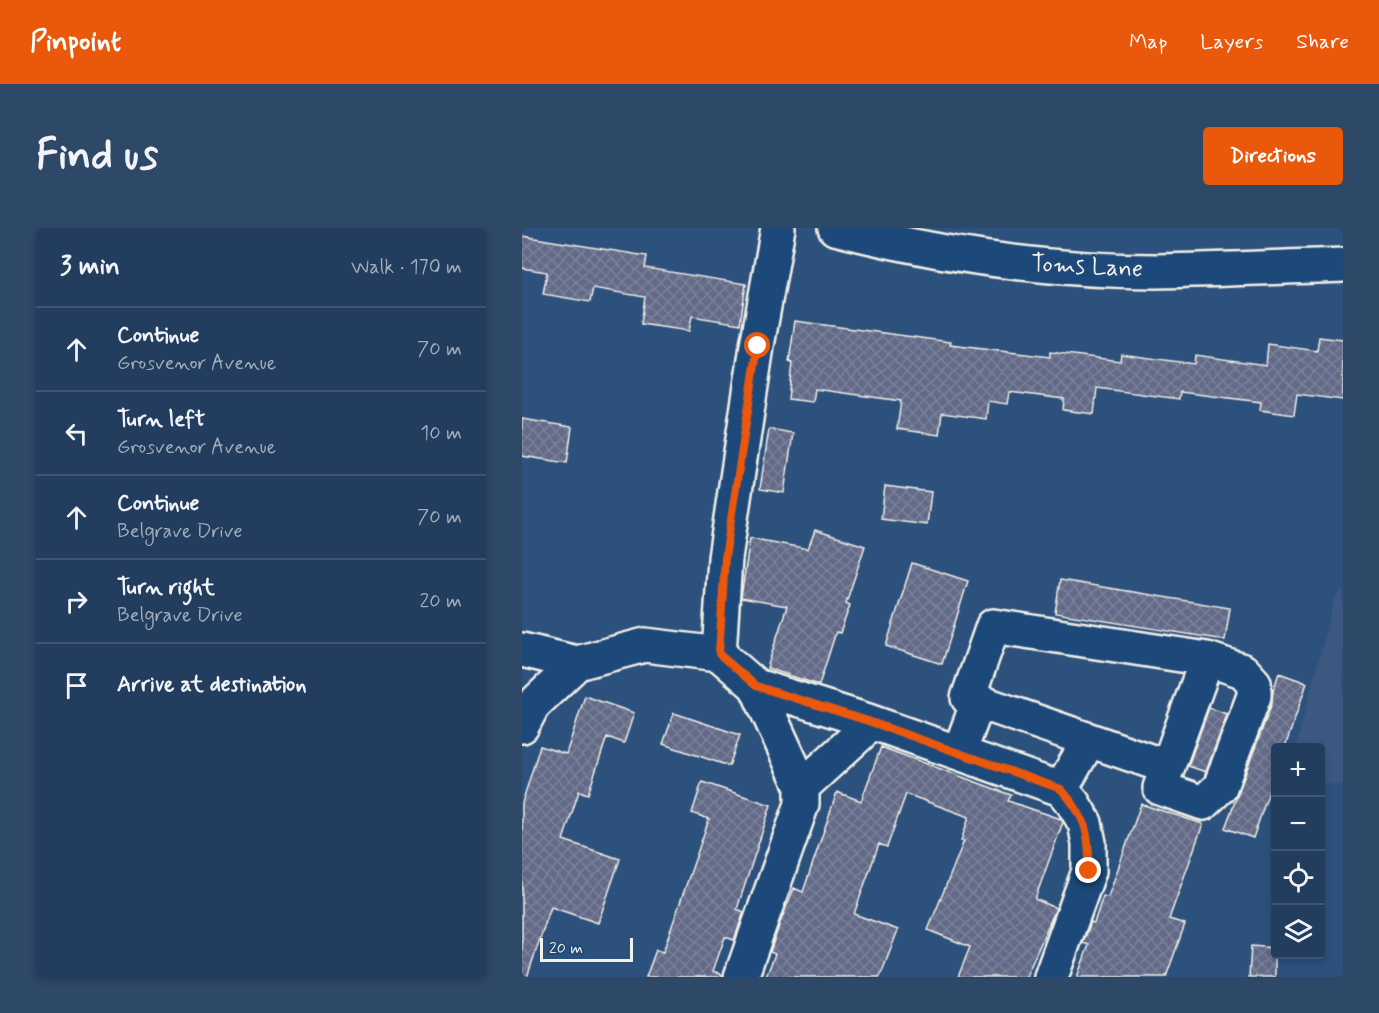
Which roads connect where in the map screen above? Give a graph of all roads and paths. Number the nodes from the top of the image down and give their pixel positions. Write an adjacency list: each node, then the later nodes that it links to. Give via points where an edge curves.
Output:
1 (778, 228): 5 (street, via 725,558)
2 (835, 228): 3 (street, Toms Lane, via 945,253 1041,265 1154,271)
3 (1343, 265)
4 (522, 650): 7 (street)
5 (719, 654): 7 (street, via 645,645); 8 (street)
6 (1207, 659): 9 (street, via 993,627 968,698); 14 (street); 14 (street, via 1244,671 1254,683 1254,696 1214,795 1203,803 1160,788)
7 (577, 663): 11 (street, via 533,705)
8 (756, 686): 10 (street); 15 (street)
9 (978, 702): 12 (street); 13 (street)
10 (868, 721): 13 (street); 15 (street, via 860,734)
11 (522, 726)
12 (1089, 740): 14 (street); 16 (street)
13 (959, 753): 16 (street)
14 (1167, 767)
15 (802, 787): 17 (street, via 802,804)
16 (1061, 789): 18 (street, via 1085,823 1089,871)
17 (741, 977)
18 (1051, 977)

